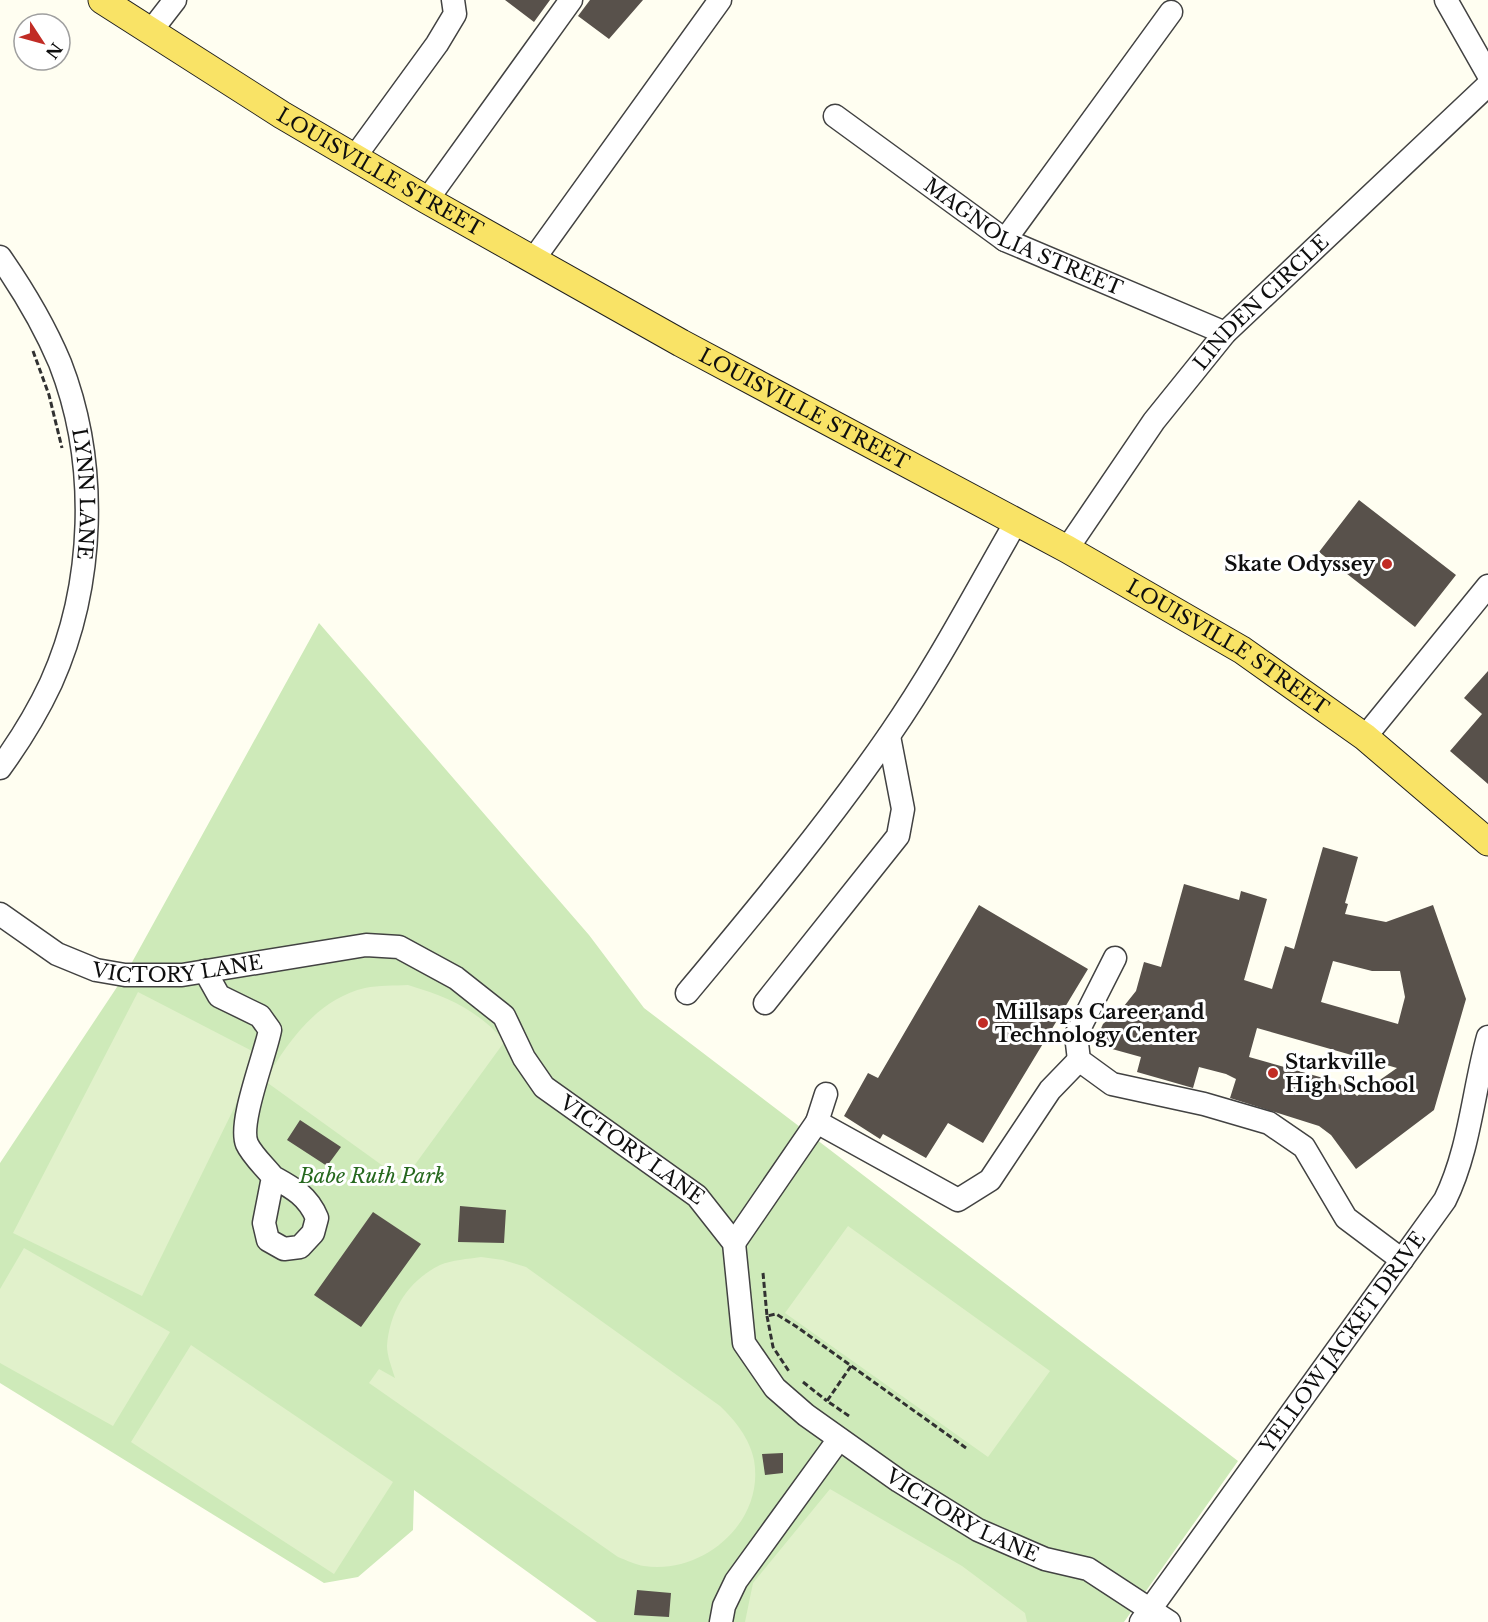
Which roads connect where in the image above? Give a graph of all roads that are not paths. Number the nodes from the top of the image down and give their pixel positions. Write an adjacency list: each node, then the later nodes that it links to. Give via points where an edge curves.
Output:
1 (175, 0): 8 (street)
2 (453, 0): 12 (street, via 456,14)
3 (571, 0): 13 (street)
4 (720, 0): 16 (street)
5 (1446, 0): 9 (street)
6 (120, 5): 8 (main road, LOUISVILLE STREET)
7 (1171, 12): 14 (street)
8 (151, 32): 12 (main road, LOUISVILLE STREET)
9 (1488, 74)
10 (1488, 85): 17 (street, LINDEN CIRCLE)
11 (835, 116): 14 (street, MAGNOLIA STREET)
12 (354, 158): 13 (main road, LOUISVILLE STREET)
13 (427, 200): 16 (main road, LOUISVILLE STREET)
14 (1005, 240): 17 (street, MAGNOLIA STREET)
15 (0, 256): 23 (street, LYNN LANE, via 29,300 63,374 79,433 86,484 86,546 73,616 51,682)
16 (533, 260): 18 (main road, LOUISVILLE STREET)
17 (1225, 333): 19 (street, LINDEN CIRCLE, via 1154,421)
18 (1016, 522): 19 (main road, LOUISVILLE STREET); 21 (street)
19 (1067, 549): 22 (main road, LOUISVILLE STREET, via 1242,650)
20 (1488, 586): 22 (street)
21 (889, 736): 28 (street, via 770,894); 29 (street, via 903,809 898,836)
22 (1365, 737): 24 (main road, LOUISVILLE STREET)
23 (0, 768)
24 (1488, 842)
25 (0, 914): 27 (street, VICTORY LANE, via 57,954 96,970 125,975)
26 (1115, 958): 31 (street, via 1076,1035)
27 (205, 971): 34 (street, via 219,996 260,1016 270,1030 265,1057 246,1108 246,1143); 35 (street, VICTORY LANE, via 366,945 399,947 456,978 504,1016 524,1058 544,1087 697,1196)
28 (687, 993)
29 (765, 1004)
30 (1488, 1037): 36 (street, YELLOW JACKET DRIVE, via 1457,1176)
31 (1079, 1060): 33 (street, via 1050,1090 990,1180 958,1200); 36 (street, via 1112,1084 1269,1123 1304,1147 1346,1218)
32 (826, 1094): 33 (street)
33 (817, 1122): 35 (street)
34 (273, 1177)
35 (734, 1243): 37 (street, VICTORY LANE, via 744,1343 775,1388)
36 (1402, 1260): 38 (street, YELLOW JACKET DRIVE)
37 (839, 1439): 38 (street, VICTORY LANE, via 978,1530 1045,1558 1088,1569); 39 (street, via 736,1581)
38 (1154, 1618)
39 (721, 1622)

